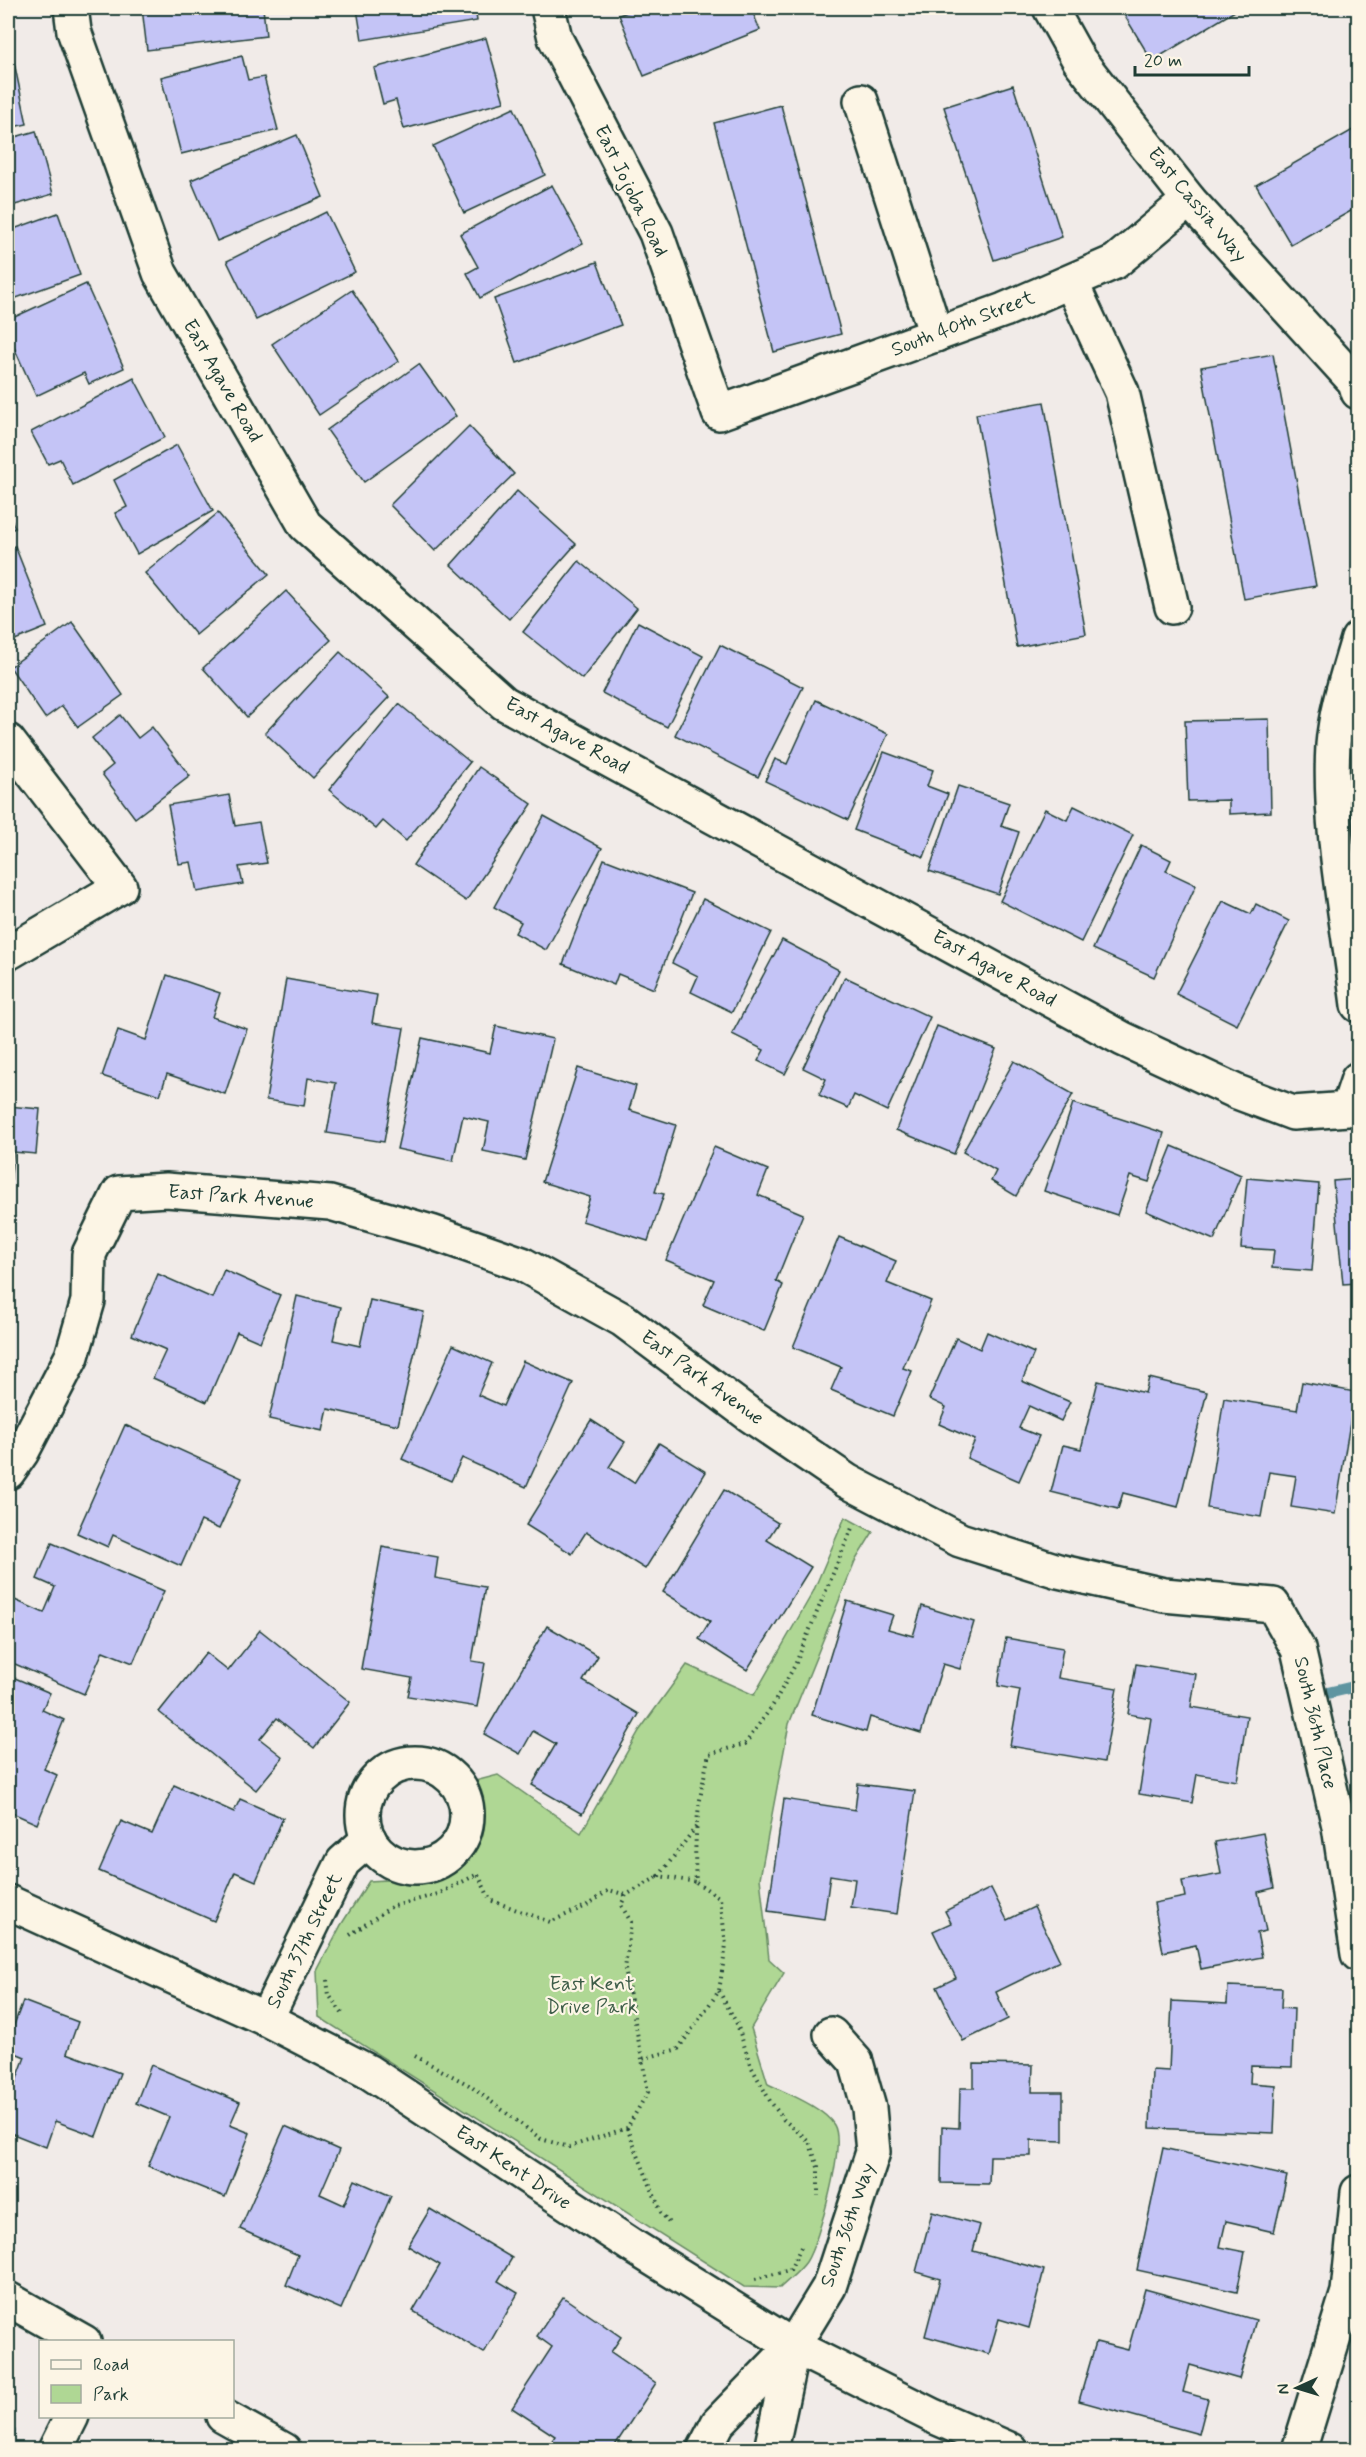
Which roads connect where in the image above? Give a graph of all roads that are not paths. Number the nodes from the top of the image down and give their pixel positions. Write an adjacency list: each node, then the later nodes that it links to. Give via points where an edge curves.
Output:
1 (71, 8): 15 (street, East Agave Road, via 74,30 160,273 305,525 504,703 1124,1039 1238,1092 1293,1113 1348,1109)
2 (548, 8): 9 (street, East Jojoba Road, via 555,38 656,234)
3 (1050, 8): 5 (street, East Cassia Way, via 1079,60)
4 (861, 101): 7 (street)
5 (1189, 200): 6 (street, South 40th Street, via 1115,262); 8 (street, East Cassia Way, via 1355,382)
6 (1071, 282): 7 (street, South 40th Street); 10 (street, via 1122,392)
7 (936, 335): 9 (street, South 40th Street)
8 (1359, 392)
9 (719, 413)
10 (1172, 607)
11 (1359, 639): 14 (street, via 1340,700 1333,746 1335,822)
12 (8, 741): 13 (street, via 120,887)
13 (8, 952)
14 (1359, 1005)
15 (1359, 1078)
16 (8, 1472): 17 (street, East Park Avenue, via 72,1356 88,1301 89,1254 119,1193 166,1190 330,1203 512,1260 623,1320 750,1415 847,1481 960,1540 1058,1571 1164,1594)
17 (1273, 1605): 20 (street, South 36th Place, via 1298,1649 1339,1827)
18 (369, 1839): 21 (street, South 37th Street, via 343,1862)
19 (8, 1902): 21 (street, East Kent Drive)
20 (1359, 1954)
21 (266, 2019): 26 (street, East Kent Drive, via 369,2072 634,2247)
22 (831, 2034): 26 (street, South 36th Way, via 856,2062 869,2108 873,2152 829,2287)
23 (1359, 2192): 34 (street, via 1348,2292)
24 (8, 2299): 25 (street)
25 (80, 2340)
26 (793, 2346): 31 (street, South 36th Way, via 718,2423); 32 (street, South 36th Way); 33 (street, East Kent Drive)
27 (71, 2418): 29 (street)
28 (227, 2418): 30 (street)
29 (55, 2450)
30 (285, 2450)
31 (704, 2450)
32 (771, 2450)
33 (1011, 2450)
34 (1299, 2450)

